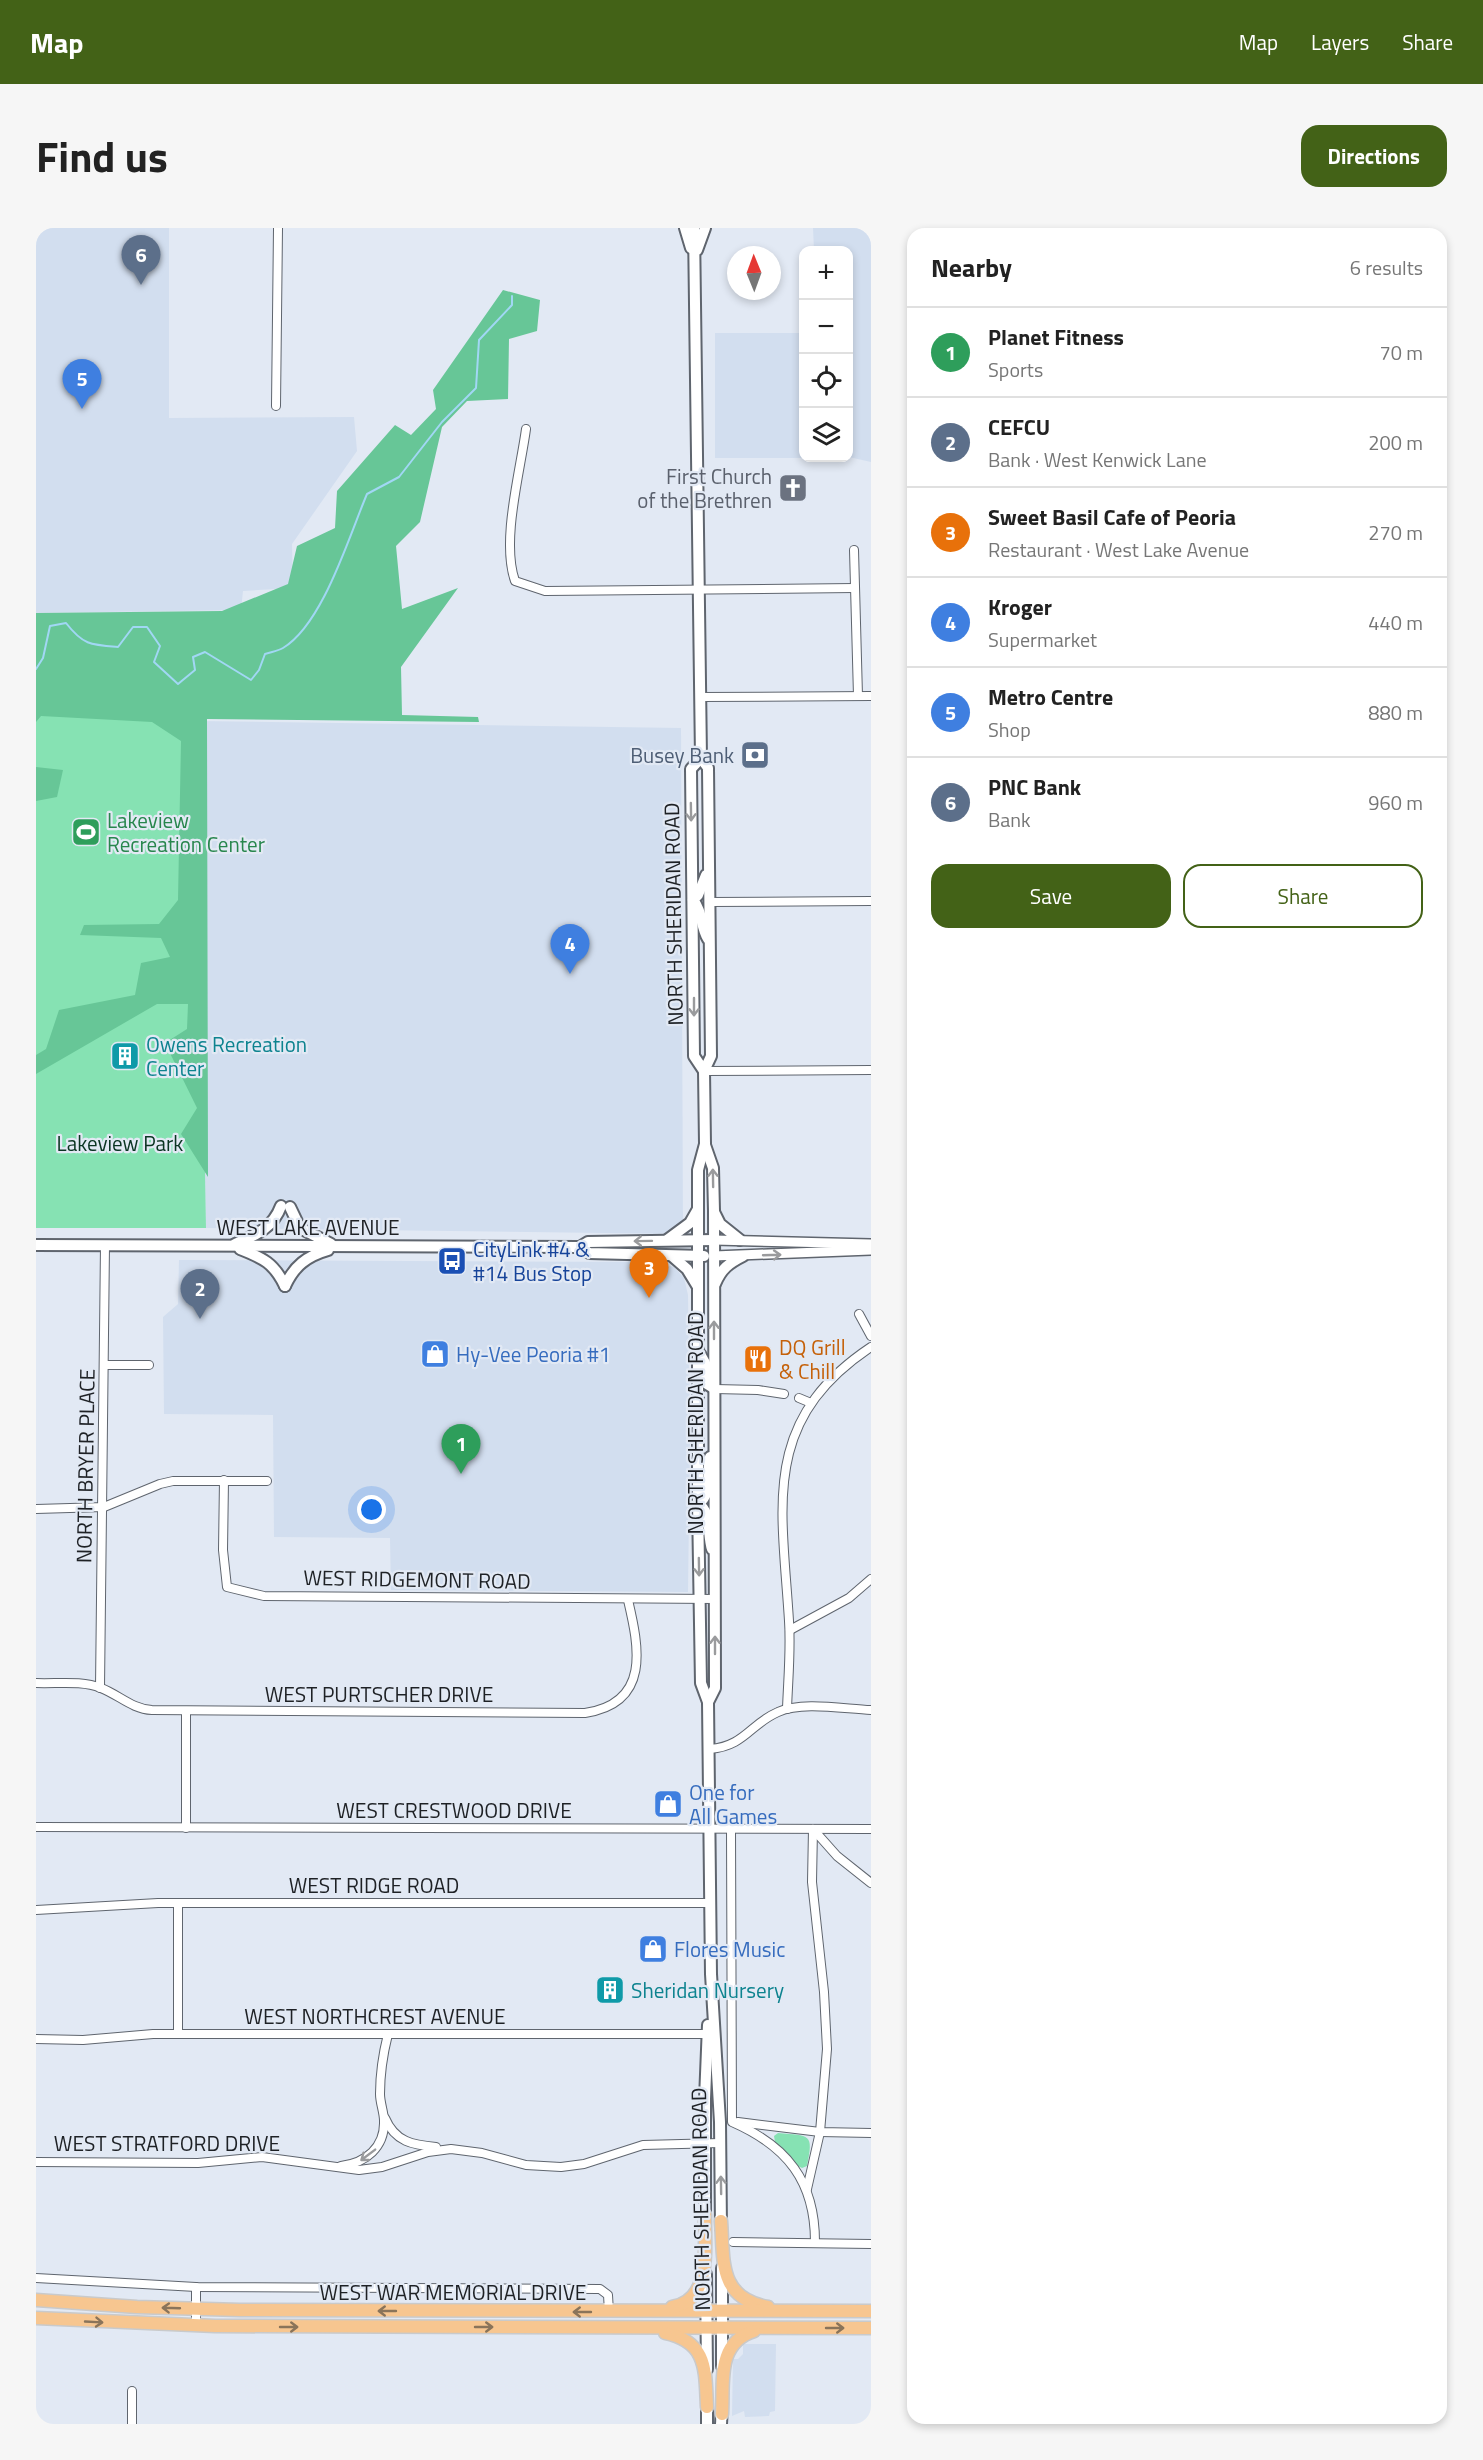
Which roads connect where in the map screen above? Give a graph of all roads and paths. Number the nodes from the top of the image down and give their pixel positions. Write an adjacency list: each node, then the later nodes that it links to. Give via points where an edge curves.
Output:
1 (278, 228): 6 (street)
2 (685, 228): 5 (main road)
3 (694, 228): 5 (main road, NORTH SHERIDAN ROAD)
4 (705, 228): 5 (main road)
5 (694, 256): 10 (main road, NORTH SHERIDAN ROAD)
6 (276, 406)
7 (526, 429): 10 (street, via 509,542 515,580 545,591)
8 (854, 550): 9 (street)
9 (855, 588): 10 (street); 11 (street)
10 (699, 591): 13 (main road, NORTH SHERIDAN ROAD)
11 (858, 696): 12 (street); 13 (street)
12 (871, 696)
13 (700, 697): 14 (main road, NORTH SHERIDAN ROAD)
14 (701, 758): 15 (main road, NORTH SHERIDAN ROAD, via 708,768); 16 (main road, NORTH SHERIDAN ROAD, one-way to 16, via 691,769)
15 (709, 865): 16 (main road); 18 (main road, NORTH SHERIDAN ROAD)
16 (693, 900): 19 (main road); 21 (main road, NORTH SHERIDAN ROAD, one-way to 21, via 694,1056)
17 (871, 901): 18 (street)
18 (709, 902): 19 (main road, NORTH SHERIDAN ROAD)
19 (710, 941): 21 (main road, NORTH SHERIDAN ROAD, via 711,1056)
20 (871, 1070): 21 (street)
21 (704, 1071): 22 (main road, NORTH SHERIDAN ROAD)
22 (705, 1144): 23 (main road, NORTH SHERIDAN ROAD, via 698,1170); 24 (main road, NORTH SHERIDAN ROAD, one-way to 22, via 713,1168)
23 (698, 1209): 25 (main road, via 690,1223); 26 (main road, NORTH SHERIDAN ROAD)
24 (714, 1211): 27 (main road, NORTH SHERIDAN ROAD); 28 (main road, via 720,1224)
25 (666, 1240): 26 (main road, WEST LAKE AVENUE); 34 (main road, WEST LAKE AVENUE, one-way to 34, via 588,1242)
26 (699, 1240): 27 (main road, WEST LAKE AVENUE); 37 (main road, NORTH SHERIDAN ROAD)
27 (714, 1240): 28 (street, WEST LAKE AVENUE); 38 (main road, NORTH SHERIDAN ROAD)
28 (740, 1240): 29 (street, WEST LAKE AVENUE)
29 (871, 1244)
30 (36, 1245): 31 (main road, WEST LAKE AVENUE)
31 (105, 1245): 32 (main road, WEST LAKE AVENUE); 46 (street, NORTH BRYER PLACE)
32 (231, 1246): 33 (main road, WEST LAKE AVENUE); 33 (main road, via 271,1225 286,1206 300,1228); 33 (main road, via 269,1262 278,1270 285,1286 301,1261)
33 (337, 1247): 34 (main road, WEST LAKE AVENUE)
34 (580, 1247): 36 (main road, WEST LAKE AVENUE, via 589,1253)
35 (871, 1250): 39 (street, WEST LAKE AVENUE, one-way to 35)
36 (672, 1256): 37 (main road, WEST LAKE AVENUE); 40 (main road, via 689,1271)
37 (699, 1256): 38 (main road, WEST LAKE AVENUE); 40 (main road, NORTH SHERIDAN ROAD)
38 (714, 1256): 39 (street, WEST LAKE AVENUE); 41 (main road, NORTH SHERIDAN ROAD)
39 (743, 1256): 41 (main road, via 720,1272)
40 (698, 1287): 45 (main road, NORTH SHERIDAN ROAD)
41 (714, 1287): 48 (main road, NORTH SHERIDAN ROAD, one-way to 41)
42 (859, 1314): 43 (street)
43 (871, 1336)
44 (871, 1347): 51 (street, via 835,1375)
45 (698, 1350): 48 (main road, via 705,1363 707,1384); 55 (main road, NORTH SHERIDAN ROAD)
46 (105, 1365): 47 (street); 56 (street, NORTH BRYER PLACE)
47 (149, 1365)
48 (715, 1389): 49 (street); 52 (main road, NORTH SHERIDAN ROAD)
49 (784, 1394)
50 (799, 1398): 51 (street)
51 (811, 1403): 63 (street, via 790,1444 782,1485)
52 (715, 1443): 55 (main road, via 708,1464 707,1490); 58 (main road, NORTH SHERIDAN ROAD)
53 (224, 1480): 54 (street); 56 (street, via 167,1482); 62 (street, WEST RIDGEMONT ROAD, via 227,1587 264,1596)
54 (267, 1481)
55 (698, 1504): 58 (main road, via 706,1512 708,1539); 60 (main road, NORTH SHERIDAN ROAD, one-way to 60)
56 (104, 1507): 57 (street); 65 (street, NORTH BRYER PLACE)
57 (36, 1509)
58 (716, 1561): 61 (main road, NORTH SHERIDAN ROAD)
59 (871, 1579): 63 (street, via 849,1598)
60 (699, 1599): 61 (street, WEST RIDGEMONT ROAD); 62 (street, WEST RIDGEMONT ROAD); 66 (main road, NORTH SHERIDAN ROAD, via 701,1683)
61 (716, 1599): 66 (main road, NORTH SHERIDAN ROAD, one-way to 61, via 716,1688)
62 (628, 1600): 69 (street, WEST PURTSCHER DRIVE, via 637,1640 636,1672 620,1698 598,1711)
63 (790, 1630): 67 (street)
64 (36, 1683): 65 (street, WEST PURTSCHER DRIVE)
65 (100, 1688): 69 (street, WEST PURTSCHER DRIVE, via 140,1709)
66 (708, 1702): 70 (main road, NORTH SHERIDAN ROAD)
67 (787, 1709): 68 (street); 70 (street, via 772,1715 731,1745)
68 (871, 1710)
69 (186, 1711): 72 (street)
70 (710, 1749): 73 (main road, NORTH SHERIDAN ROAD)
71 (36, 1827): 72 (street, WEST CRESTWOOD DRIVE)
72 (186, 1828): 73 (street, WEST CRESTWOOD DRIVE)
73 (711, 1829): 74 (street, WEST CRESTWOOD DRIVE); 79 (main road, NORTH SHERIDAN ROAD)
74 (731, 1829): 75 (street, WEST CRESTWOOD DRIVE); 88 (street)
75 (813, 1829): 76 (street, WEST CRESTWOOD DRIVE); 77 (street, via 837,1856); 89 (street, via 812,1882 827,2033)
76 (871, 1829)
77 (871, 1883)
78 (178, 1903): 79 (street, WEST RIDGE ROAD); 80 (street, WEST RIDGE ROAD); 81 (street)
79 (711, 1903): 83 (main road, NORTH SHERIDAN ROAD)
80 (36, 1910)
81 (178, 2034): 82 (street, WEST NORTHCREST AVENUE); 84 (street, WEST NORTHCREST AVENUE)
82 (388, 2034): 83 (street, WEST NORTHCREST AVENUE); 85 (street, via 381,2072)
83 (710, 2034): 86 (main road, NORTH SHERIDAN ROAD); 87 (main road, NORTH SHERIDAN ROAD)
84 (36, 2039)
85 (383, 2111): 93 (street, via 393,2132 409,2144); 95 (street, one-way to 95, via 383,2136 378,2148 348,2166)
86 (705, 2122): 87 (street); 91 (main road, NORTH SHERIDAN ROAD)
87 (720, 2122): 88 (street); 92 (main road, NORTH SHERIDAN ROAD)
88 (732, 2122): 89 (street); 96 (street, via 774,2146)
89 (820, 2132): 90 (street); 96 (street)
90 (871, 2133)
91 (705, 2142): 92 (street, WEST STRATFORD DRIVE); 93 (street, WEST STRATFORD DRIVE, via 643,2145 584,2164 561,2167 526,2165); 97 (main road, NORTH SHERIDAN ROAD)
92 (720, 2143): 98 (main road, NORTH SHERIDAN ROAD, one-way to 92)
93 (456, 2149): 95 (street, WEST STRATFORD DRIVE, via 419,2154 366,2170)
94 (36, 2162): 95 (street, WEST STRATFORD DRIVE, via 198,2163 262,2157)
95 (322, 2166)
96 (807, 2189): 100 (street, via 814,2213)
97 (705, 2214): 108 (highway, via 701,2282 694,2297 677,2307); 109 (main road, NORTH SHERIDAN ROAD)
98 (721, 2221): 106 (highway, via 725,2272 738,2295 766,2307); 110 (main road, NORTH SHERIDAN ROAD)
99 (733, 2242): 100 (street)
100 (815, 2242): 101 (street)
101 (871, 2244)
102 (36, 2278): 103 (street)
103 (196, 2287): 105 (street); 108 (street, via 600,2289 608,2295)
104 (36, 2300): 105 (highway, WEST WAR MEMORIAL DRIVE, one-way to 104)
105 (196, 2309): 108 (highway, WEST WAR MEMORIAL DRIVE, one-way to 105); 112 (street)
106 (835, 2311): 107 (highway, WEST WAR MEMORIAL DRIVE); 110 (highway, WEST WAR MEMORIAL DRIVE)
107 (871, 2311)
108 (609, 2312): 109 (highway, WEST WAR MEMORIAL DRIVE)
109 (706, 2312): 110 (highway, WEST WAR MEMORIAL DRIVE); 114 (main road, NORTH SHERIDAN ROAD)
110 (722, 2312): 115 (main road, NORTH SHERIDAN ROAD)
111 (36, 2318): 112 (highway, WEST WAR MEMORIAL DRIVE, one-way to 112)
112 (196, 2326): 113 (highway, WEST WAR MEMORIAL DRIVE, one-way to 113)
113 (580, 2328): 114 (highway, WEST WAR MEMORIAL DRIVE); 119 (highway, via 652,2331 687,2340 703,2362)
114 (706, 2328): 115 (highway, WEST WAR MEMORIAL DRIVE); 119 (main road, NORTH SHERIDAN ROAD)
115 (722, 2328): 116 (highway, WEST WAR MEMORIAL DRIVE); 120 (main road, NORTH SHERIDAN ROAD)
116 (801, 2328): 117 (highway, WEST WAR MEMORIAL DRIVE, one-way to 117); 120 (highway, via 756,2330 735,2340 726,2357)
117 (871, 2328)
118 (132, 2391): 121 (street)
119 (707, 2407): 122 (main road, NORTH SHERIDAN ROAD)
120 (722, 2419)
121 (132, 2424)
122 (707, 2424)

